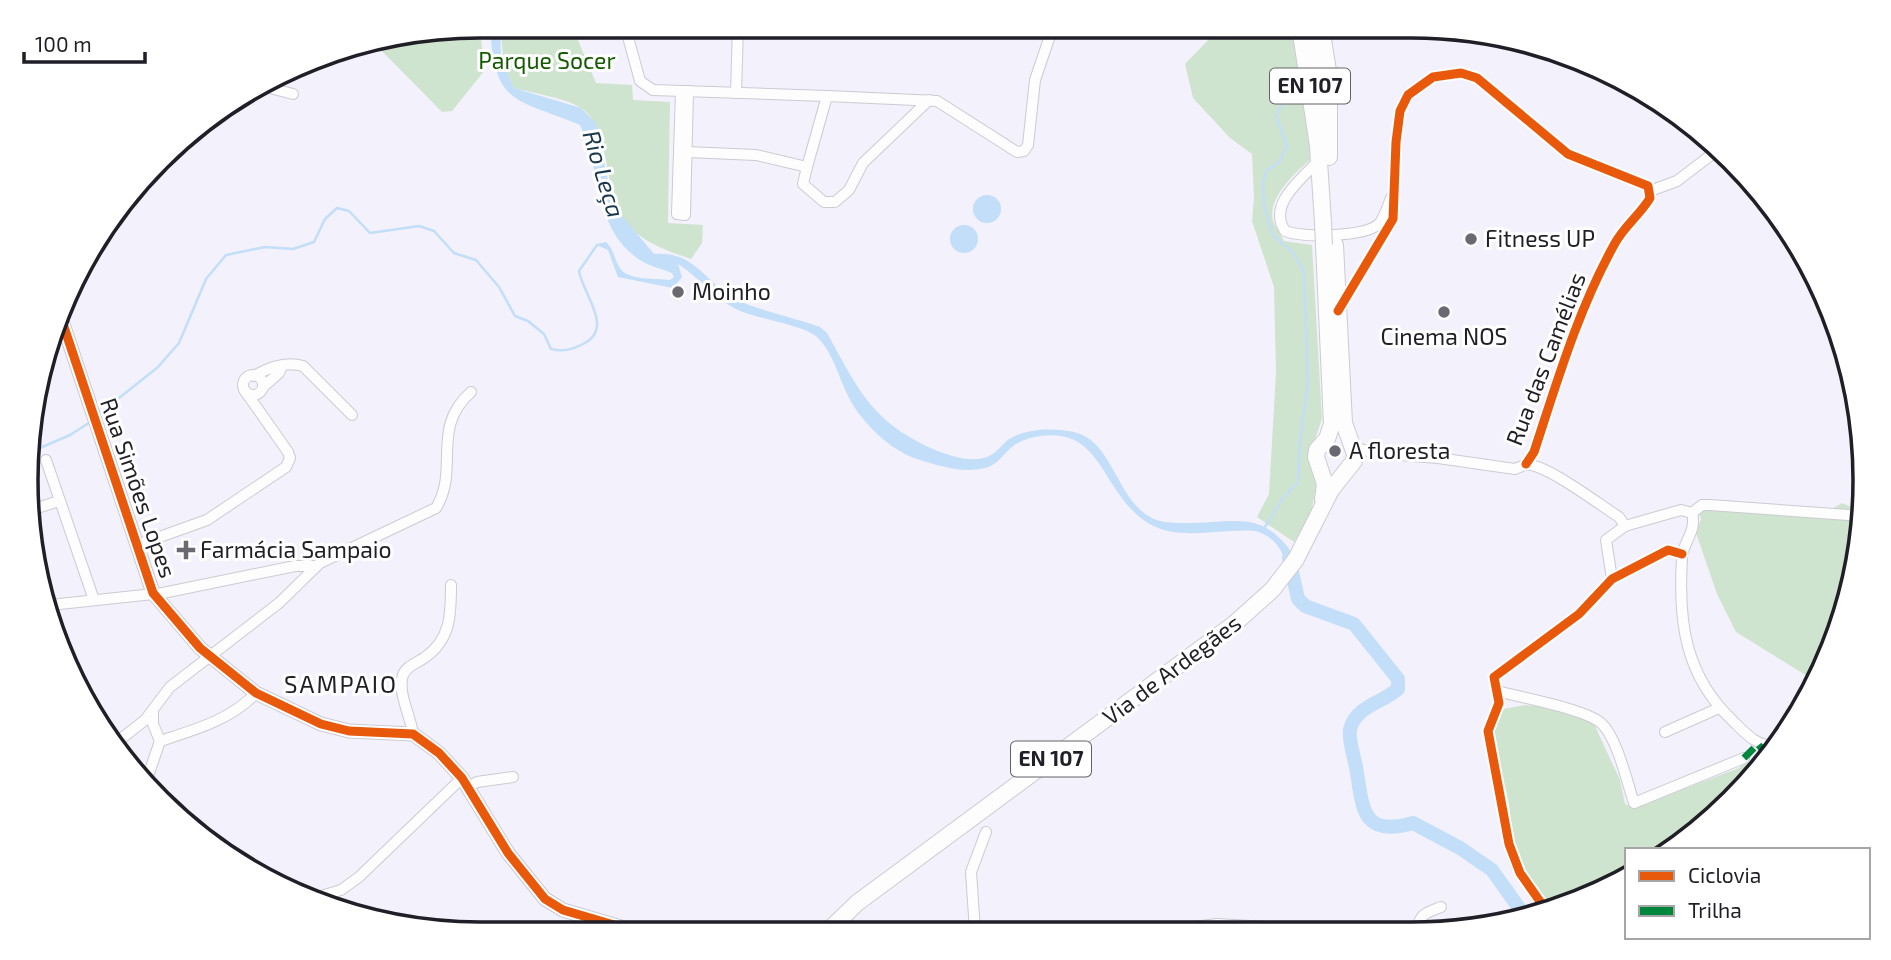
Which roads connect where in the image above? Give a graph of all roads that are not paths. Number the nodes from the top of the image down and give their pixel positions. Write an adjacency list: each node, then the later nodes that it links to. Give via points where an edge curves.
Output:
1 (628, 38): 8 (street, via 640,81 653,90)
2 (738, 38): 9 (street)
3 (1049, 38): 12 (street, via 1035,80 1024,151 1017,152 937,100)
4 (1302, 38): 13 (main road, Via de Ardegães / EN 107)
5 (1312, 38): 13 (main road, Via de Ardegães / EN 107)
6 (1323, 38): 13 (main road, Via de Ardegães / EN 107, via 1329,77)
7 (275, 89): 10 (street)
8 (685, 91): 9 (street); 14 (street); 14 (street, via 677,214 685,215)
9 (736, 93): 11 (street)
10 (293, 94)
11 (827, 96): 12 (street); 16 (street)
12 (929, 100): 16 (street, via 863,163 849,190 835,202 824,202 803,184)
13 (1322, 149): 17 (street, via 1279,211 1285,231 1310,236 1366,230 1379,223); 19 (main road, Via de Ardegães / EN 107); 19 (main road, Via de Ardegães / EN 107)
14 (687, 152): 16 (street, via 757,155)
15 (1710, 156): 18 (street, Rua das Camélias)
16 (807, 167)
17 (1393, 191): 18 (street, via 1400,111 1408,95 1433,77 1461,73 1477,78 1568,154 1639,180); 21 (street, via 1393,219)
18 (1650, 195): 33 (street, Rua das Camélias, via 1615,242 1594,284)
19 (1328, 223): 20 (main road, Via de Ardegães / EN 107, bridge)
20 (1329, 245): 21 (main road, Via de Ardegães / EN 107); 30 (main road, Via de Ardegães / EN 107, via 1332,424)
21 (1338, 312): 31 (main road, Via de Ardegães / EN 107, via 1344,423)
22 (65, 330): 42 (street, Rua Simões Lopes)
23 (282, 366): 24 (street); 25 (street); 29 (street, via 303,366)
24 (254, 376): 25 (street, via 262,381); 26 (street, via 246,379)
25 (261, 390): 26 (street, via 253,395); 28 (street)
26 (245, 391): 28 (street)
27 (471, 392): 44 (street, via 447,428 447,480 436,508)
28 (263, 415): 42 (street, via 288,452 286,467 207,520)
29 (352, 415)
30 (1327, 439): 31 (main road, via 1334,436); 34 (main road, Via de Ardegães / EN 107, via 1317,450)
31 (1350, 444): 33 (street, via 1375,453 1515,469); 35 (main road, Via de Ardegães / EN 107, via 1354,461)
32 (46, 460): 36 (street)
33 (1526, 464): 41 (street, via 1552,472 1619,517)
34 (1323, 470): 35 (main road); 38 (main road, Via de Ardegães / EN 107)
35 (1345, 473): 38 (main road, Via de Ardegães / EN 107)
36 (60, 501): 37 (street); 48 (street)
37 (39, 508)
38 (1320, 512): 70 (main road, Via de Ardegães / EN 107, via 1306,544 1272,590 1234,624 856,903)
39 (1692, 513): 40 (street, via 1710,505); 41 (street, via 1681,510); 43 (street, via 1693,532)
40 (1851, 515)
41 (1625, 526): 45 (street, via 1606,540)
42 (137, 545): 47 (street, Rua Simões Lopes)
43 (1682, 554): 45 (street, via 1668,550); 53 (street, via 1691,663)
44 (316, 566): 47 (street); 50 (street, via 279,603)
45 (1612, 579): 51 (street, via 1579,614 1494,677)
46 (451, 585): 57 (street, via 446,634 440,646 403,674)
47 (153, 593): 48 (street); 50 (street, Rua Simões Lopes)
48 (94, 600): 49 (street)
49 (57, 604)
50 (208, 655): 52 (street, Rua Simões Lopes); 54 (street, via 170,687)
51 (1497, 691): 61 (street, via 1602,723 1621,761 1634,803); 67 (street, via 1499,703 1488,731 1509,844 1520,873)
52 (256, 693): 57 (street, Rua Simões Lopes, via 294,713 349,731); 59 (street, via 211,724)
53 (1719, 708): 56 (street); 60 (street)
54 (153, 710): 55 (street); 59 (street)
55 (134, 730): 58 (street); 59 (street)
56 (1665, 733)
57 (413, 734): 64 (street, via 439,753)
58 (122, 738)
59 (160, 741): 62 (street)
60 (1764, 745)
61 (1744, 758)
62 (149, 772)
63 (513, 777): 64 (street)
64 (465, 783): 66 (street, via 359,877); 69 (street, via 508,853 545,899 563,910)
65 (986, 832): 71 (street, via 971,872)
66 (327, 894)
67 (1540, 902)
68 (1441, 907): 72 (street, via 1423,913)
69 (604, 922)
70 (837, 922)
71 (974, 922)
72 (1418, 922)

